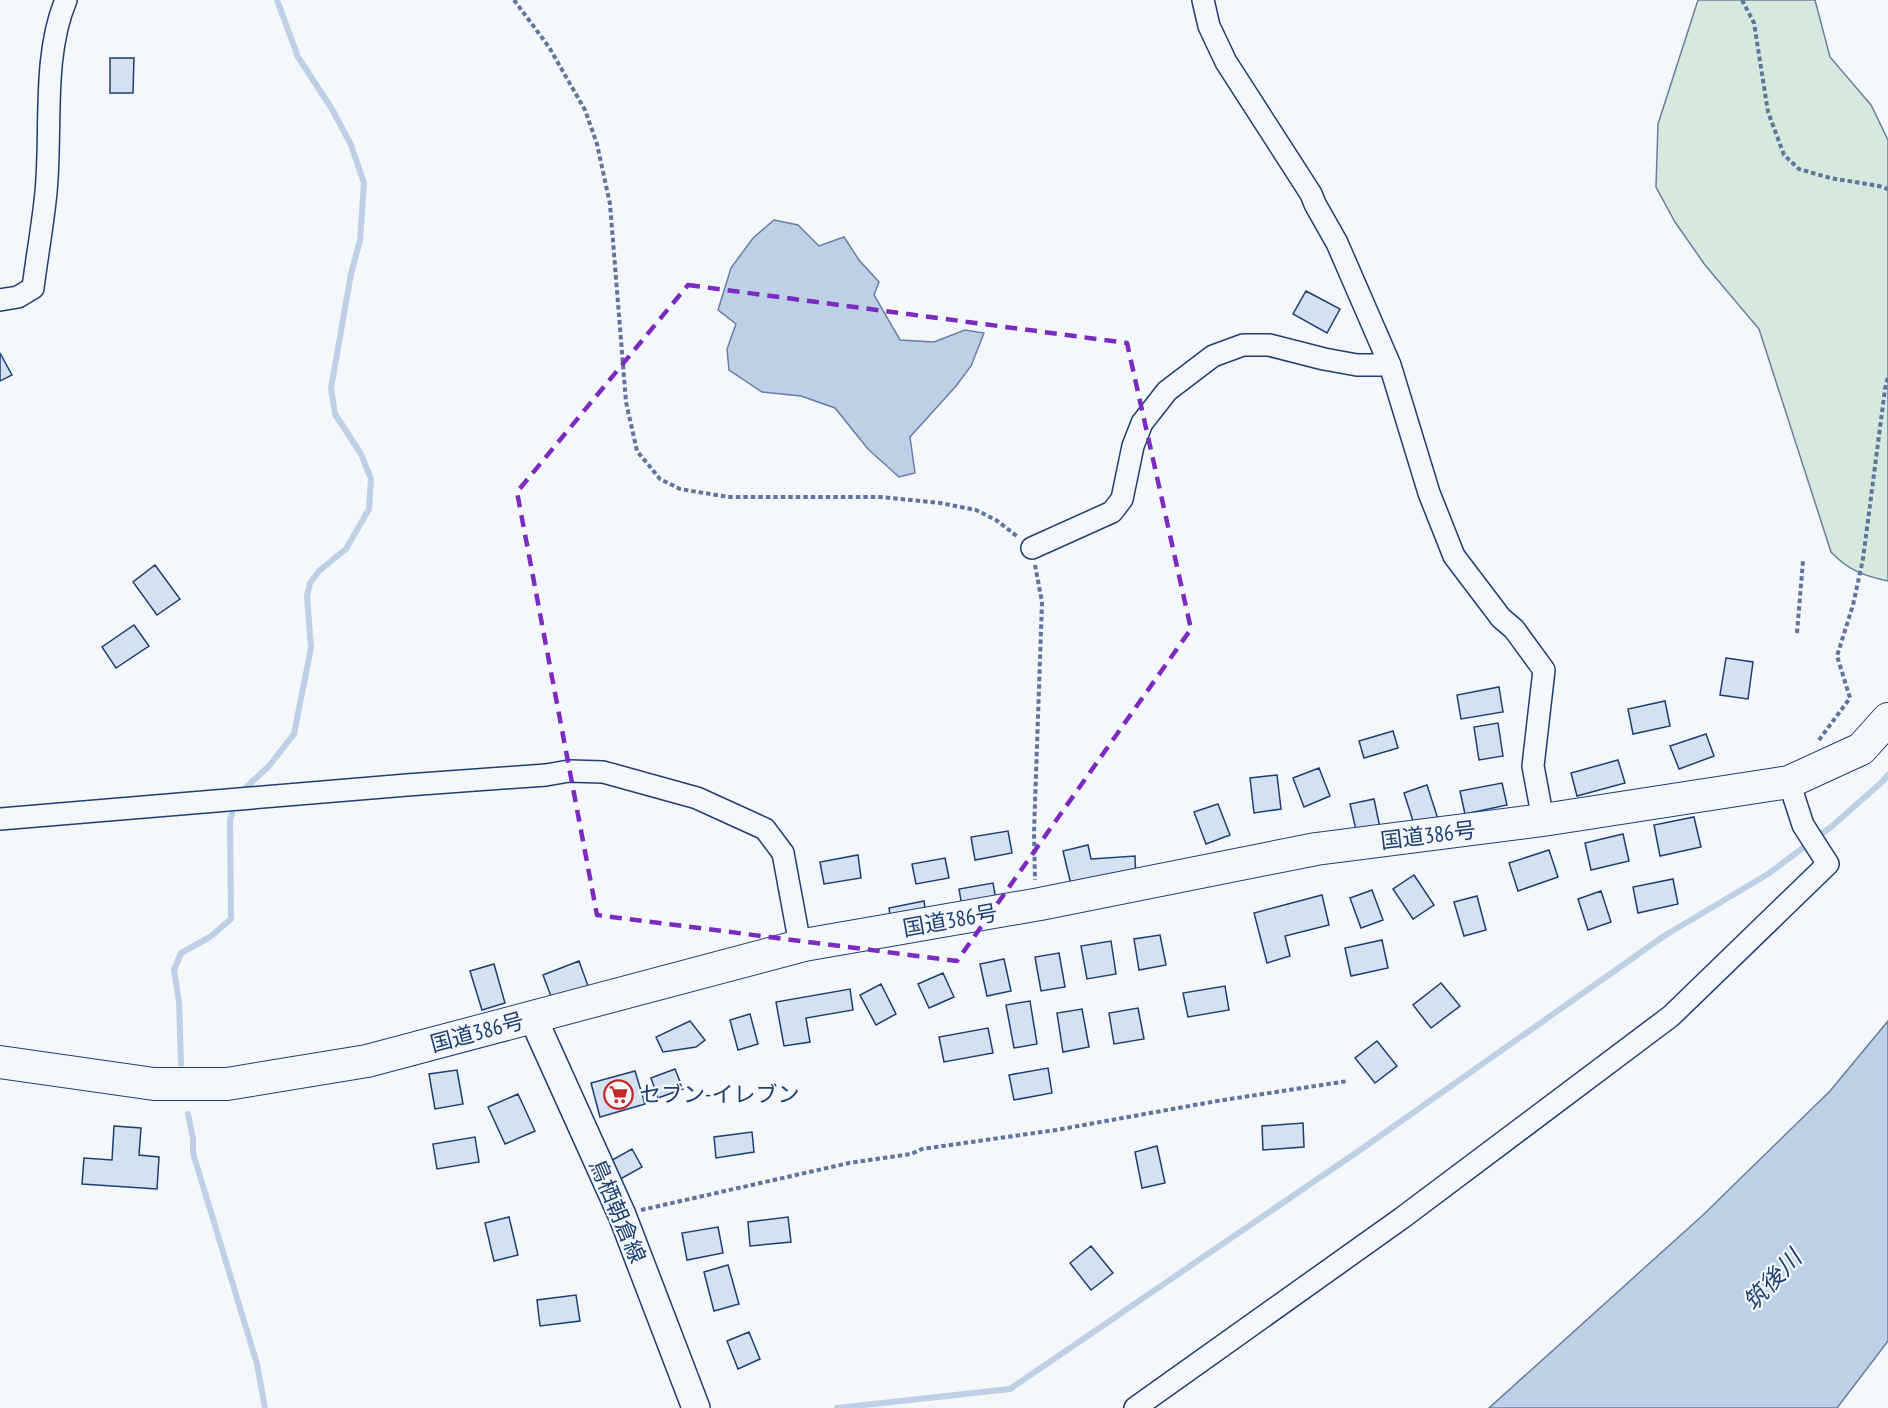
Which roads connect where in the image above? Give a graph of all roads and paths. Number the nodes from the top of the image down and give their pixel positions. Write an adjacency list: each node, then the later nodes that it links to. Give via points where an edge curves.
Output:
1 (66, 0): 6 (street, via 59,18 52,65 46,192 33,288 18,297)
2 (514, 0): 9 (path, via 549,47 575,92 597,144 610,204 626,402 637,451 660,479 680,489 728,497 880,497 940,503 976,510)
3 (1203, 0): 7 (street, via 1209,26 1226,62 1338,243)
4 (1742, 0): 5 (path, via 1754,23 1768,112 1784,155 1799,169)
5 (1888, 189)
6 (0, 300)
7 (1390, 365): 9 (street, via 1357,365 1269,345 1243,345 1213,356 1167,391 1142,423 1122,500 1112,512); 16 (street, via 1429,493 1455,556 1544,669 1533,766)
8 (1888, 376): 13 (path, via 1863,560 1837,656 1850,698)
9 (1032, 548): 17 (path, via 1042,602 1034,832)
10 (1803, 561): 11 (path)
11 (1797, 633)
12 (1888, 719): 14 (highway, 国道386号, via 1861,748)
13 (1818, 742)
14 (1789, 782): 16 (highway, 国道386号); 24 (street, via 1803,825 1828,864 1671,1016 1402,1218)
15 (0, 819): 18 (street, via 546,776 569,771 603,772 697,798 765,829 783,853 798,934)
16 (1543, 820): 17 (highway, 国道386号, via 1316,849)
17 (1040, 904): 18 (highway, 国道386号)
18 (804, 945): 19 (highway, 国道386号)
19 (533, 1018): 20 (highway, 国道386号, via 368,1061 227,1084 154,1084); 22 (main road, 鳥栖朝倉線)
20 (0, 1062)
21 (1348, 1081): 22 (path, via 922,1149)
22 (621, 1215): 23 (main road, 鳥栖朝倉線)
23 (696, 1408)
24 (1135, 1408)

